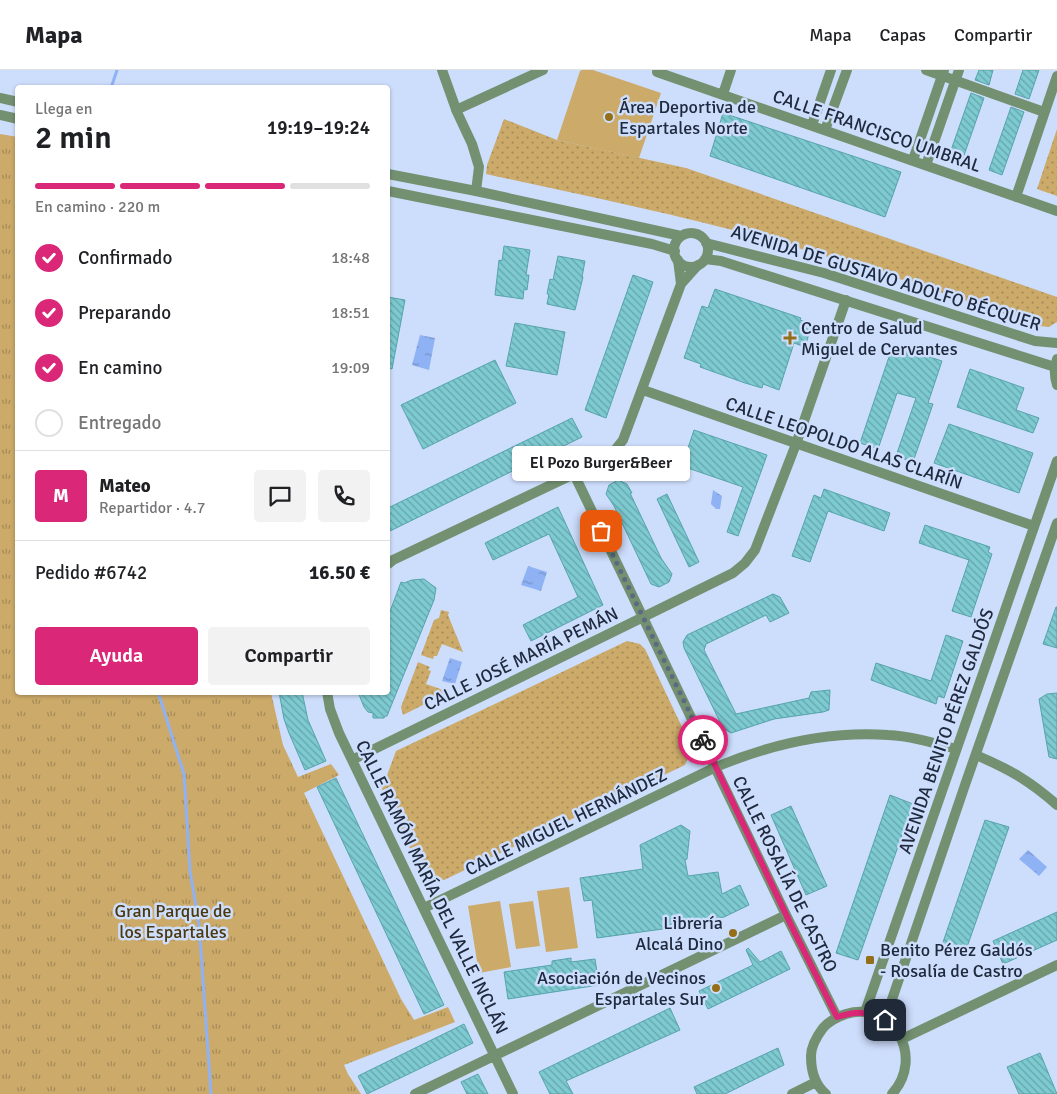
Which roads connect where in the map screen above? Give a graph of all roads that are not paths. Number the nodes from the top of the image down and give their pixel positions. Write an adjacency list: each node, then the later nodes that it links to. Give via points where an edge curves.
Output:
1 (442, 70): 15 (street)
2 (543, 70): 15 (street)
3 (731, 70): 12 (street)
4 (831, 70): 19 (street)
5 (847, 70): 20 (street)
6 (926, 70): 9 (street)
7 (959, 70): 11 (street)
8 (657, 72): 12 (street, CALLE FRANCISCO UMBRAL)
9 (943, 73): 11 (street); 21 (street)
10 (1057, 76): 16 (street)
11 (955, 80): 16 (street); 22 (street)
12 (722, 94): 19 (street, CALLE FRANCISCO UMBRAL)
13 (0, 98): 14 (street)
14 (15, 101)
15 (456, 110): 25 (street, via 479,167)
16 (1044, 112): 26 (street)
17 (0, 115): 18 (street)
18 (15, 118)
19 (812, 125): 20 (street, CALLE FRANCISCO UMBRAL)
20 (826, 130): 21 (street, CALLE FRANCISCO UMBRAL)
21 (913, 160): 22 (street, CALLE FRANCISCO UMBRAL)
22 (926, 165): 26 (street, CALLE FRANCISCO UMBRAL)
23 (390, 174): 25 (street)
24 (390, 191): 30 (street, via 652,244)
25 (476, 191): 28 (street)
26 (1016, 197): 27 (street, CALLE FRANCISCO UMBRAL)
27 (1057, 211)
28 (681, 236): 29 (street, via 695,234); 30 (street, via 676,243)
29 (706, 242): 31 (street, via 708,251); 34 (street, AVENIDA DE GUSTAVO ADOLFO BÉCQUER, via 824,273 1035,341)
30 (676, 255): 31 (street, via 687,266); 32 (street)
31 (702, 262): 32 (street); 33 (street, AVENIDA DE GUSTAVO ADOLFO BÉCQUER, via 721,262)
32 (681, 284): 37 (street)
33 (846, 300): 35 (street, AVENIDA DE GUSTAVO ADOLFO BÉCQUER); 38 (street, CALLE JOSÉ MARÍA PEMÁN)
34 (1057, 344)
35 (1056, 363): 36 (street)
36 (1057, 385)
37 (643, 390): 38 (street, CALLE LEOPOLDO ALAS CLARÍN); 40 (street, via 624,440 611,455)
38 (796, 444): 41 (street, CALLE LEOPOLDO ALAS CLARÍN); 44 (street, CALLE JOSÉ MARÍA PEMÁN, via 755,550 745,563 733,573)
39 (1057, 461): 41 (street, AVENIDA BENITO PÉREZ GALDÓS)
40 (574, 474): 43 (street); 44 (street, CALLE ROSALÍA DE CASTRO)
41 (1034, 526): 46 (street, AVENIDA BENITO PÉREZ GALDÓS)
42 (1056, 529): 47 (street, AVENIDA BENITO PÉREZ GALDÓS)
43 (390, 562)
44 (642, 618): 48 (street, CALLE JOSÉ MARÍA PEMÁN); 49 (street, CALLE ROSALÍA DE CASTRO)
45 (328, 695): 48 (street, CALLE RAMÓN MARÍA DEL VALLE INCLÁN, via 330,709)
46 (956, 748): 49 (street, CALLE MIGUEL HERNÁNDEZ, via 889,735 840,735 791,742); 54 (street, AVENIDA BENITO PÉREZ GALDÓS)
47 (976, 754): 50 (street, via 1035,786); 56 (street, AVENIDA BENITO PÉREZ GALDÓS)
48 (352, 760): 51 (street, CALLE RAMÓN MARÍA DEL VALLE INCLÁN)
49 (716, 767): 51 (street, CALLE MIGUEL HERNÁNDEZ); 52 (street, CALLE ROSALÍA DE CASTRO)
50 (1057, 805)
51 (424, 908): 58 (street, CALLE RAMÓN MARÍA DEL VALLE INCLÁN)
52 (786, 915): 55 (street, CALLE ROSALÍA DE CASTRO); 58 (street)
53 (1057, 965): 57 (street)
54 (865, 1012): 55 (street); 56 (street)
55 (837, 1017): 59 (street, via 816,1037 811,1052)
56 (885, 1020): 57 (street)
57 (902, 1039): 64 (street, via 907,1058 906,1070)
58 (495, 1056): 60 (street); 61 (street, CALLE RAMÓN MARÍA DEL VALLE INCLÁN)
59 (816, 1082): 62 (street); 63 (street)
60 (416, 1094)
61 (513, 1094)
62 (792, 1094)
63 (826, 1094)
64 (892, 1094)

